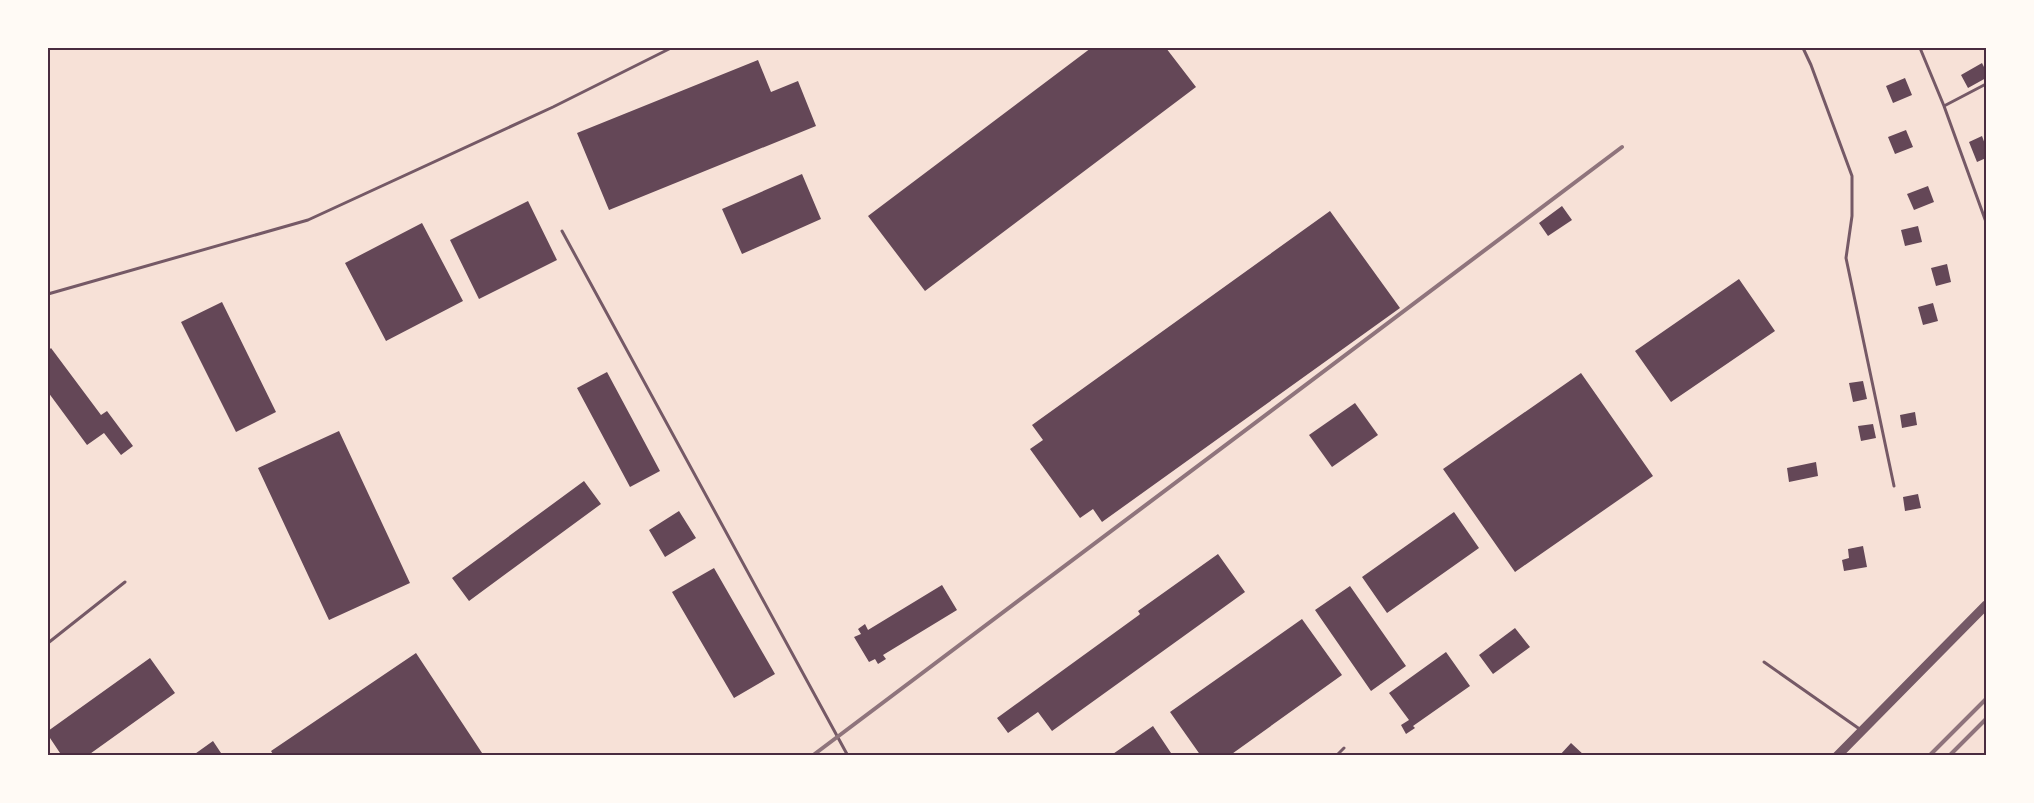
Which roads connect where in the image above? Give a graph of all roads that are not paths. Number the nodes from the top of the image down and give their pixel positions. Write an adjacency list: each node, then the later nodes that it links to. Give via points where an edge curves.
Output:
1 (671, 48): 8 (lane, via 553,107 308,220)
2 (1803, 48): 9 (lane, via 1852,176 1852,216 1846,258)
3 (1920, 48): 5 (lane)
4 (1986, 84): 5 (lane)
5 (1944, 106): 6 (lane)
6 (1986, 222)
7 (562, 231): 16 (lane)
8 (48, 294)
9 (1894, 486)
10 (125, 582): 12 (lane)
11 (1986, 605): 14 (street)
12 (48, 643)
13 (1764, 662): 14 (lane)
14 (1861, 730): 18 (street)
15 (1344, 748): 17 (lane)
16 (848, 756)
17 (1336, 756)
18 (1836, 756)

